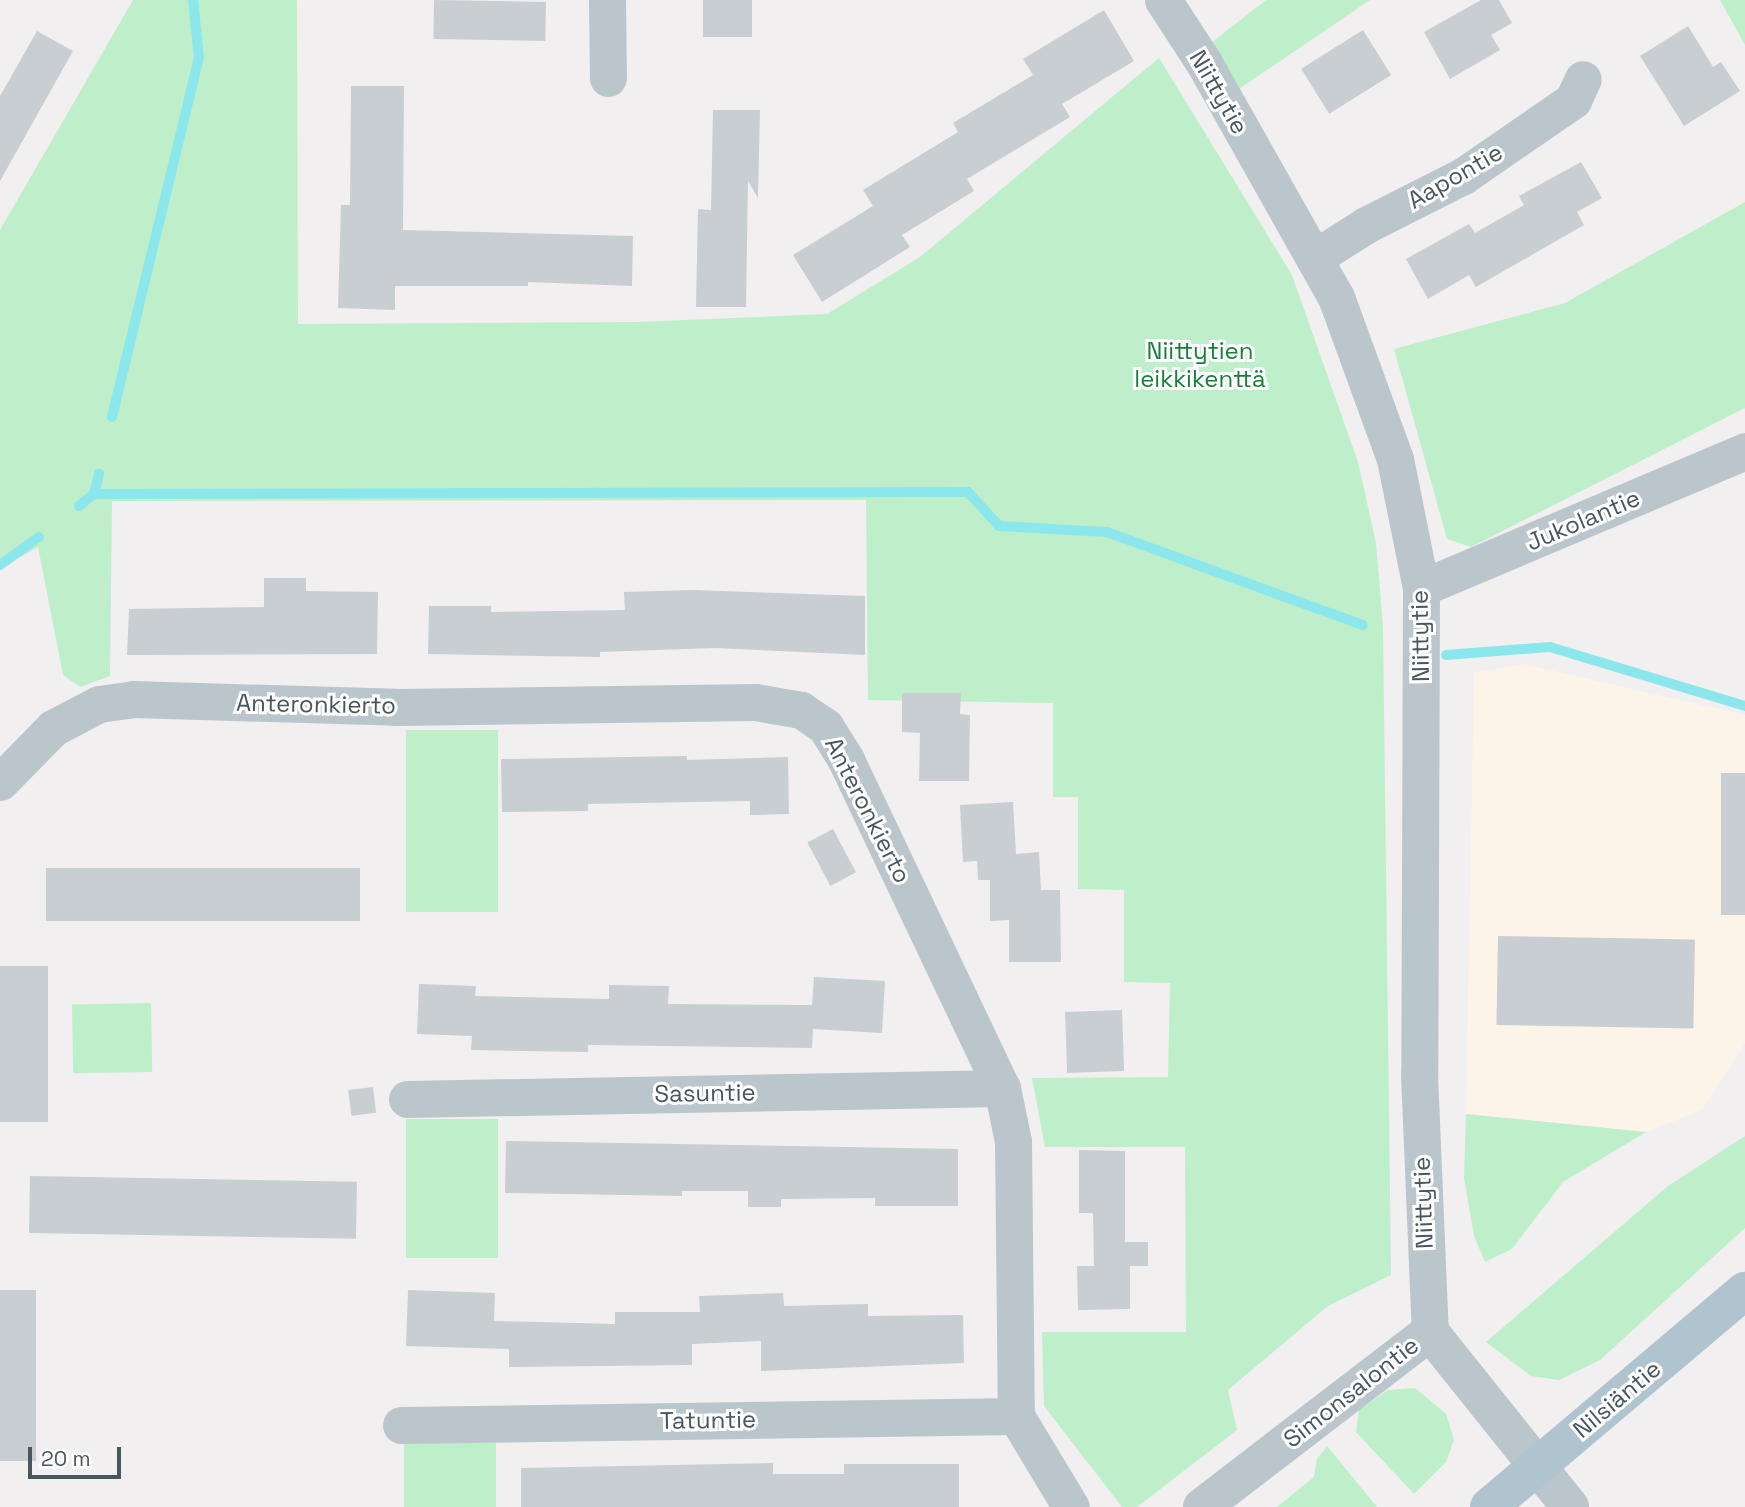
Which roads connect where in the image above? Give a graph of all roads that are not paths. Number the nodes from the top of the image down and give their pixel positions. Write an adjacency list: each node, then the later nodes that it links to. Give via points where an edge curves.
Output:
1 (607, 0): 3 (street)
2 (1163, 0): 5 (street, Niittytie, via 1204,63)
3 (608, 78)
4 (1583, 79): 5 (street, Aapontie, via 1573,100 1463,176 1366,225)
5 (1314, 258): 7 (street, Niittytie, via 1336,297 1395,459)
6 (1745, 452): 7 (street, Jukolantie)
7 (1421, 589): 12 (street, Niittytie, via 1419,1084)
8 (0, 782): 9 (street, Anteronkierto, via 53,728 99,704 133,699 396,707 755,702 801,710 825,726 846,760)
9 (1002, 1088): 10 (street, Sasuntie); 13 (street, Anteronkierto, via 1013,1141)
10 (407, 1098)
11 (1745, 1291): 15 (main road, Nilsiäntie)
12 (1430, 1332): 15 (street, Simonsalontie); 17 (street, Simonsalontie)
13 (1016, 1416): 14 (street, Tatuntie); 16 (street)
14 (401, 1425)
15 (1537, 1467): 18 (main road, Nilsiäntie); 19 (street, Simonsalontie)
16 (1071, 1507)
17 (1202, 1507)
18 (1489, 1507)
19 (1570, 1507)

